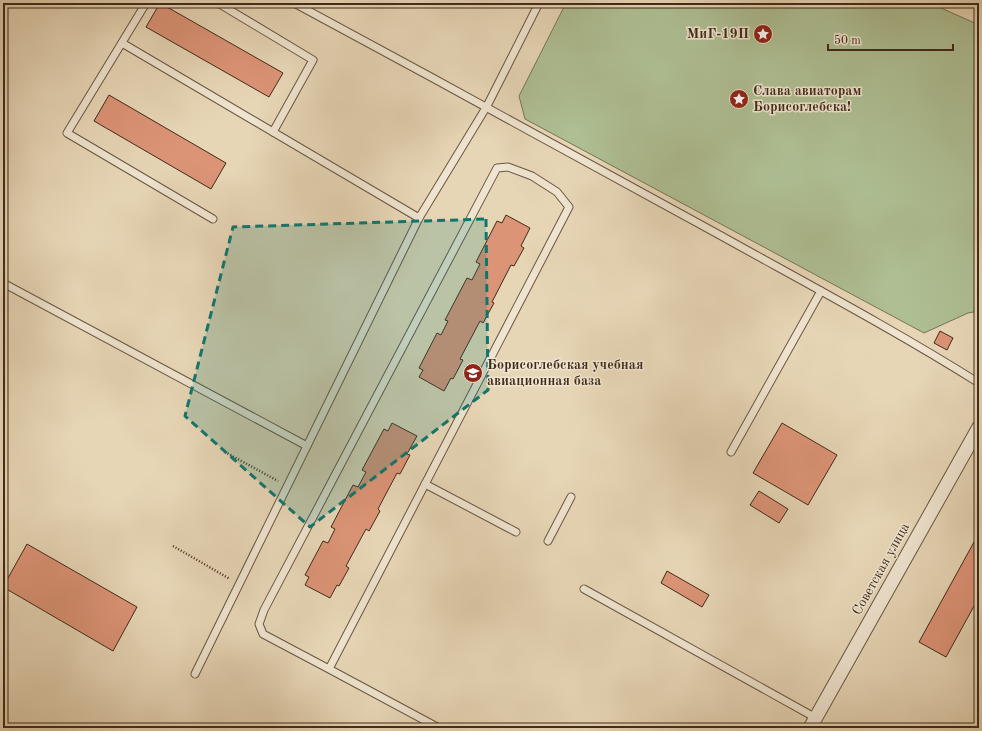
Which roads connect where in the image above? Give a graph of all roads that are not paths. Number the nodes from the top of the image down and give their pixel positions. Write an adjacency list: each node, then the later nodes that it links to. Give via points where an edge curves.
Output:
1 (146, 3): 5 (lane)
2 (218, 3): 7 (lane, via 313,60)
3 (294, 3): 6 (lane)
4 (539, 3): 6 (lane)
5 (122, 43): 7 (lane); 9 (lane, via 67,133)
6 (486, 106): 8 (lane); 11 (lane)
7 (273, 132): 8 (lane)
8 (419, 218): 14 (lane)
9 (214, 219)
10 (3, 283): 14 (lane)
11 (821, 291): 12 (lane); 15 (lane)
12 (979, 383)
13 (979, 426): 23 (street, Советская улица)
14 (307, 446): 22 (lane)
15 (731, 452)
16 (426, 484): 18 (lane); 21 (lane); 21 (lane, via 569,207 558,192 532,176 508,167 497,168 264,610 259,624 263,634)
17 (571, 497): 19 (lane)
18 (516, 532)
19 (548, 541)
20 (584, 589): 23 (lane)
21 (329, 669): 24 (lane)
22 (195, 674)
23 (813, 723)
24 (439, 728)

